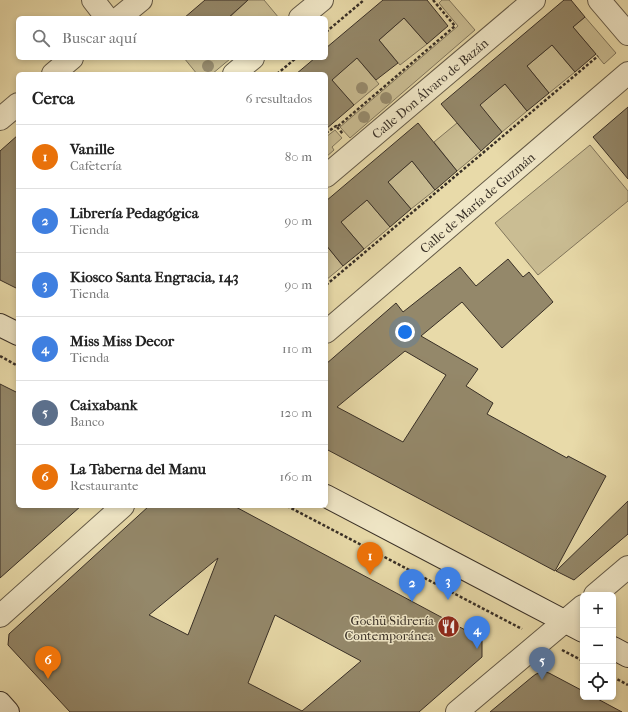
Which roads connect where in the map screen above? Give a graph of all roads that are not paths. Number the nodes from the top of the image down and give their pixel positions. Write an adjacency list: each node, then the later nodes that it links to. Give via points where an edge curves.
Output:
1 (93, 0): 6 (street)
2 (141, 0): 7 (street)
3 (322, 0): 8 (street)
4 (534, 0): 17 (street, Calle Don Álvaro de Bazán)
5 (599, 0): 9 (street)
6 (106, 16)
7 (121, 16)
8 (302, 16)
9 (628, 34)
10 (70, 60): 12 (street)
11 (251, 60): 13 (street)
12 (55, 72)
13 (236, 72)
14 (628, 74): 19 (street, Calle de María de Guzmán)
15 (16, 106): 16 (street)
16 (0, 119)
17 (328, 174)
18 (0, 324): 20 (street)
19 (328, 330)
20 (16, 333)
21 (328, 497): 27 (street)
22 (121, 508): 26 (street)
23 (628, 567): 24 (street)
24 (599, 592)
25 (580, 613): 27 (street)
26 (0, 616)
27 (574, 626): 32 (street, via 542,640)
28 (616, 650): 29 (street)
29 (628, 656)
30 (0, 703): 31 (street)
31 (8, 712)
32 (457, 712)

